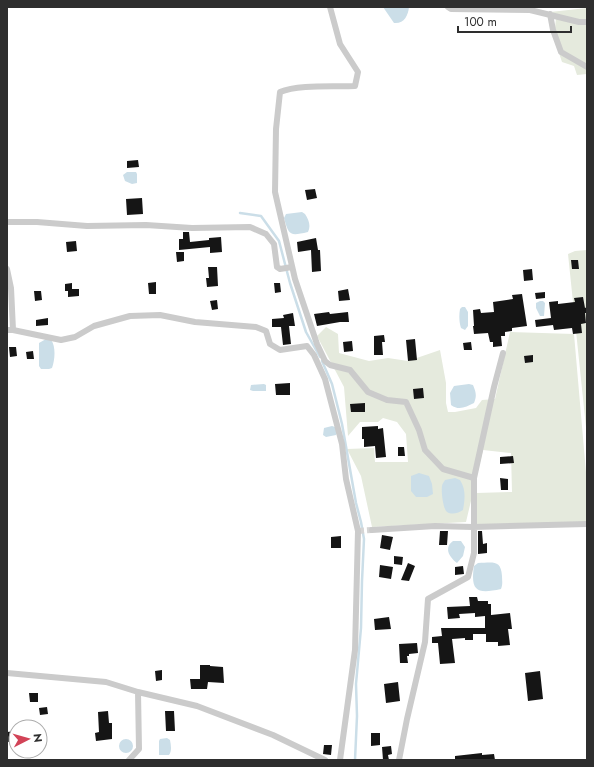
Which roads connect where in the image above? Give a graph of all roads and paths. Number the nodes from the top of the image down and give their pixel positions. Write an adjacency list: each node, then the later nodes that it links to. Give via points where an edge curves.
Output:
1 (330, 7): 7 (street, via 340,44 358,72 355,86 298,87 280,92 276,129 275,192)
2 (448, 7): 3 (street, via 530,10)
3 (550, 14): 4 (street); 5 (street, via 561,52)
4 (587, 22)
5 (587, 67)
6 (7, 222): 7 (street, via 87,226 250,227 266,234 274,244 277,267)
7 (292, 267): 11 (street, via 325,361 330,365 350,370 368,392 387,400 406,402 420,430 425,450 443,469)
8 (7, 269): 9 (street, via 11,288)
9 (10, 330): 19 (street, via 61,340 75,337 94,326 130,316 160,315 195,322 256,327 266,331 270,344 280,350 307,346 314,355 325,379 342,444 346,479 358,530 355,650)
10 (503, 353): 11 (street)
11 (474, 478): 13 (street)
12 (587, 524): 13 (street)
13 (473, 527): 14 (street, via 435,526); 20 (street, via 474,553 468,577 428,598 425,642)
14 (372, 530)
15 (7, 673): 16 (street, via 106,682)
16 (138, 692): 17 (street, via 139,749); 18 (street, via 197,706 273,735)
17 (129, 760)
18 (325, 760)
19 (340, 760)
20 (399, 760)

